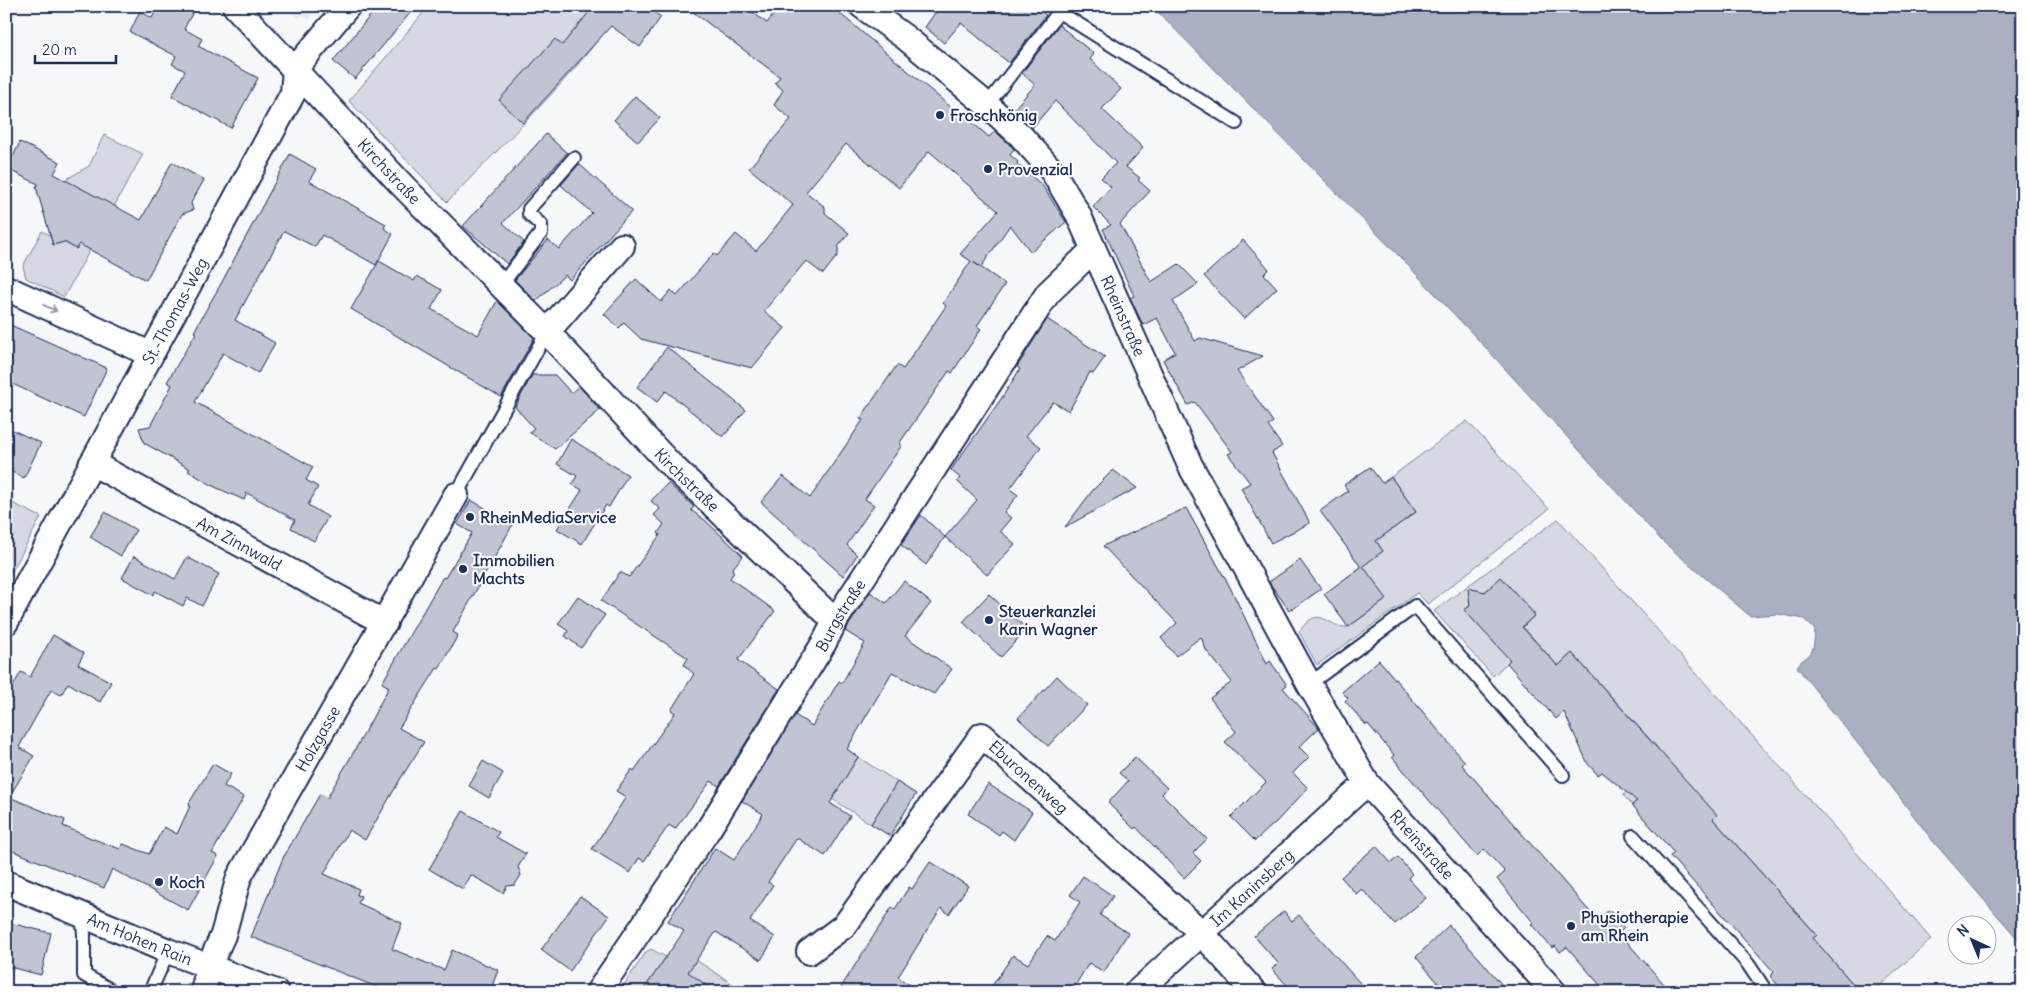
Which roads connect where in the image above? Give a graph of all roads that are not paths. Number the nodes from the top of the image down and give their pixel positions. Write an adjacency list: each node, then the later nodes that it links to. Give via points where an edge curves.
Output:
1 (236, 6): 4 (street, Kirchstraße)
2 (348, 6): 4 (street)
3 (862, 6): 5 (street, Rheinstraße)
4 (295, 70): 10 (street, Kirchstraße); 13 (street, St.-Thomas-Weg, via 293,92)
5 (987, 105): 6 (lane, via 1059,12); 9 (street, Rheinstraße, via 1053,172 1078,214)
6 (1236, 123)
7 (574, 158): 10 (lane, via 529,209 541,225 541,233)
8 (622, 246): 12 (street)
9 (1093, 250): 16 (street, Burgstraße, via 1048,293); 19 (street, Rheinstraße, via 1190,465)
10 (500, 285): 12 (street, Kirchstraße)
11 (6, 288): 13 (street, one-way to 13)
12 (547, 332): 15 (lane); 16 (street, Kirchstraße, via 669,463)
13 (150, 354): 14 (street, St.-Thomas-Weg)
14 (92, 463): 17 (street, St.-Thomas-Weg); 18 (street, Am Zinnwald)
15 (456, 495): 18 (street, Holzgasse)
16 (835, 621): 34 (street, Burgstraße, via 708,830)
17 (6, 622)
18 (385, 623): 28 (street, Holzgasse, via 239,876 223,935)
19 (1308, 684): 20 (lane, via 1415,606); 21 (street, Rheinstraße)
20 (1563, 775)
21 (1367, 783): 25 (street, Im Kaninsberg); 37 (street, Rheinstraße)
22 (1633, 836): 29 (lane, via 1748,964)
23 (6, 883): 24 (street, Am Hohen Rain)
24 (82, 915): 26 (street, Am Hohen Rain); 30 (lane, via 84,975)
25 (1201, 932): 27 (street, Eburonenweg, via 982,735 845,925); 35 (street, Im Kaninsberg); 36 (street, Eburonenweg)
26 (168, 951): 28 (street, Am Hohen Rain); 31 (lane)
27 (809, 952)
28 (209, 966): 32 (street, Holzgasse); 33 (street, Am Hohen Rain)
29 (1764, 990)
30 (114, 992)
31 (150, 992)
32 (203, 992)
33 (276, 992)
34 (598, 992)
35 (1136, 992)
36 (1254, 992)
37 (1554, 992)

